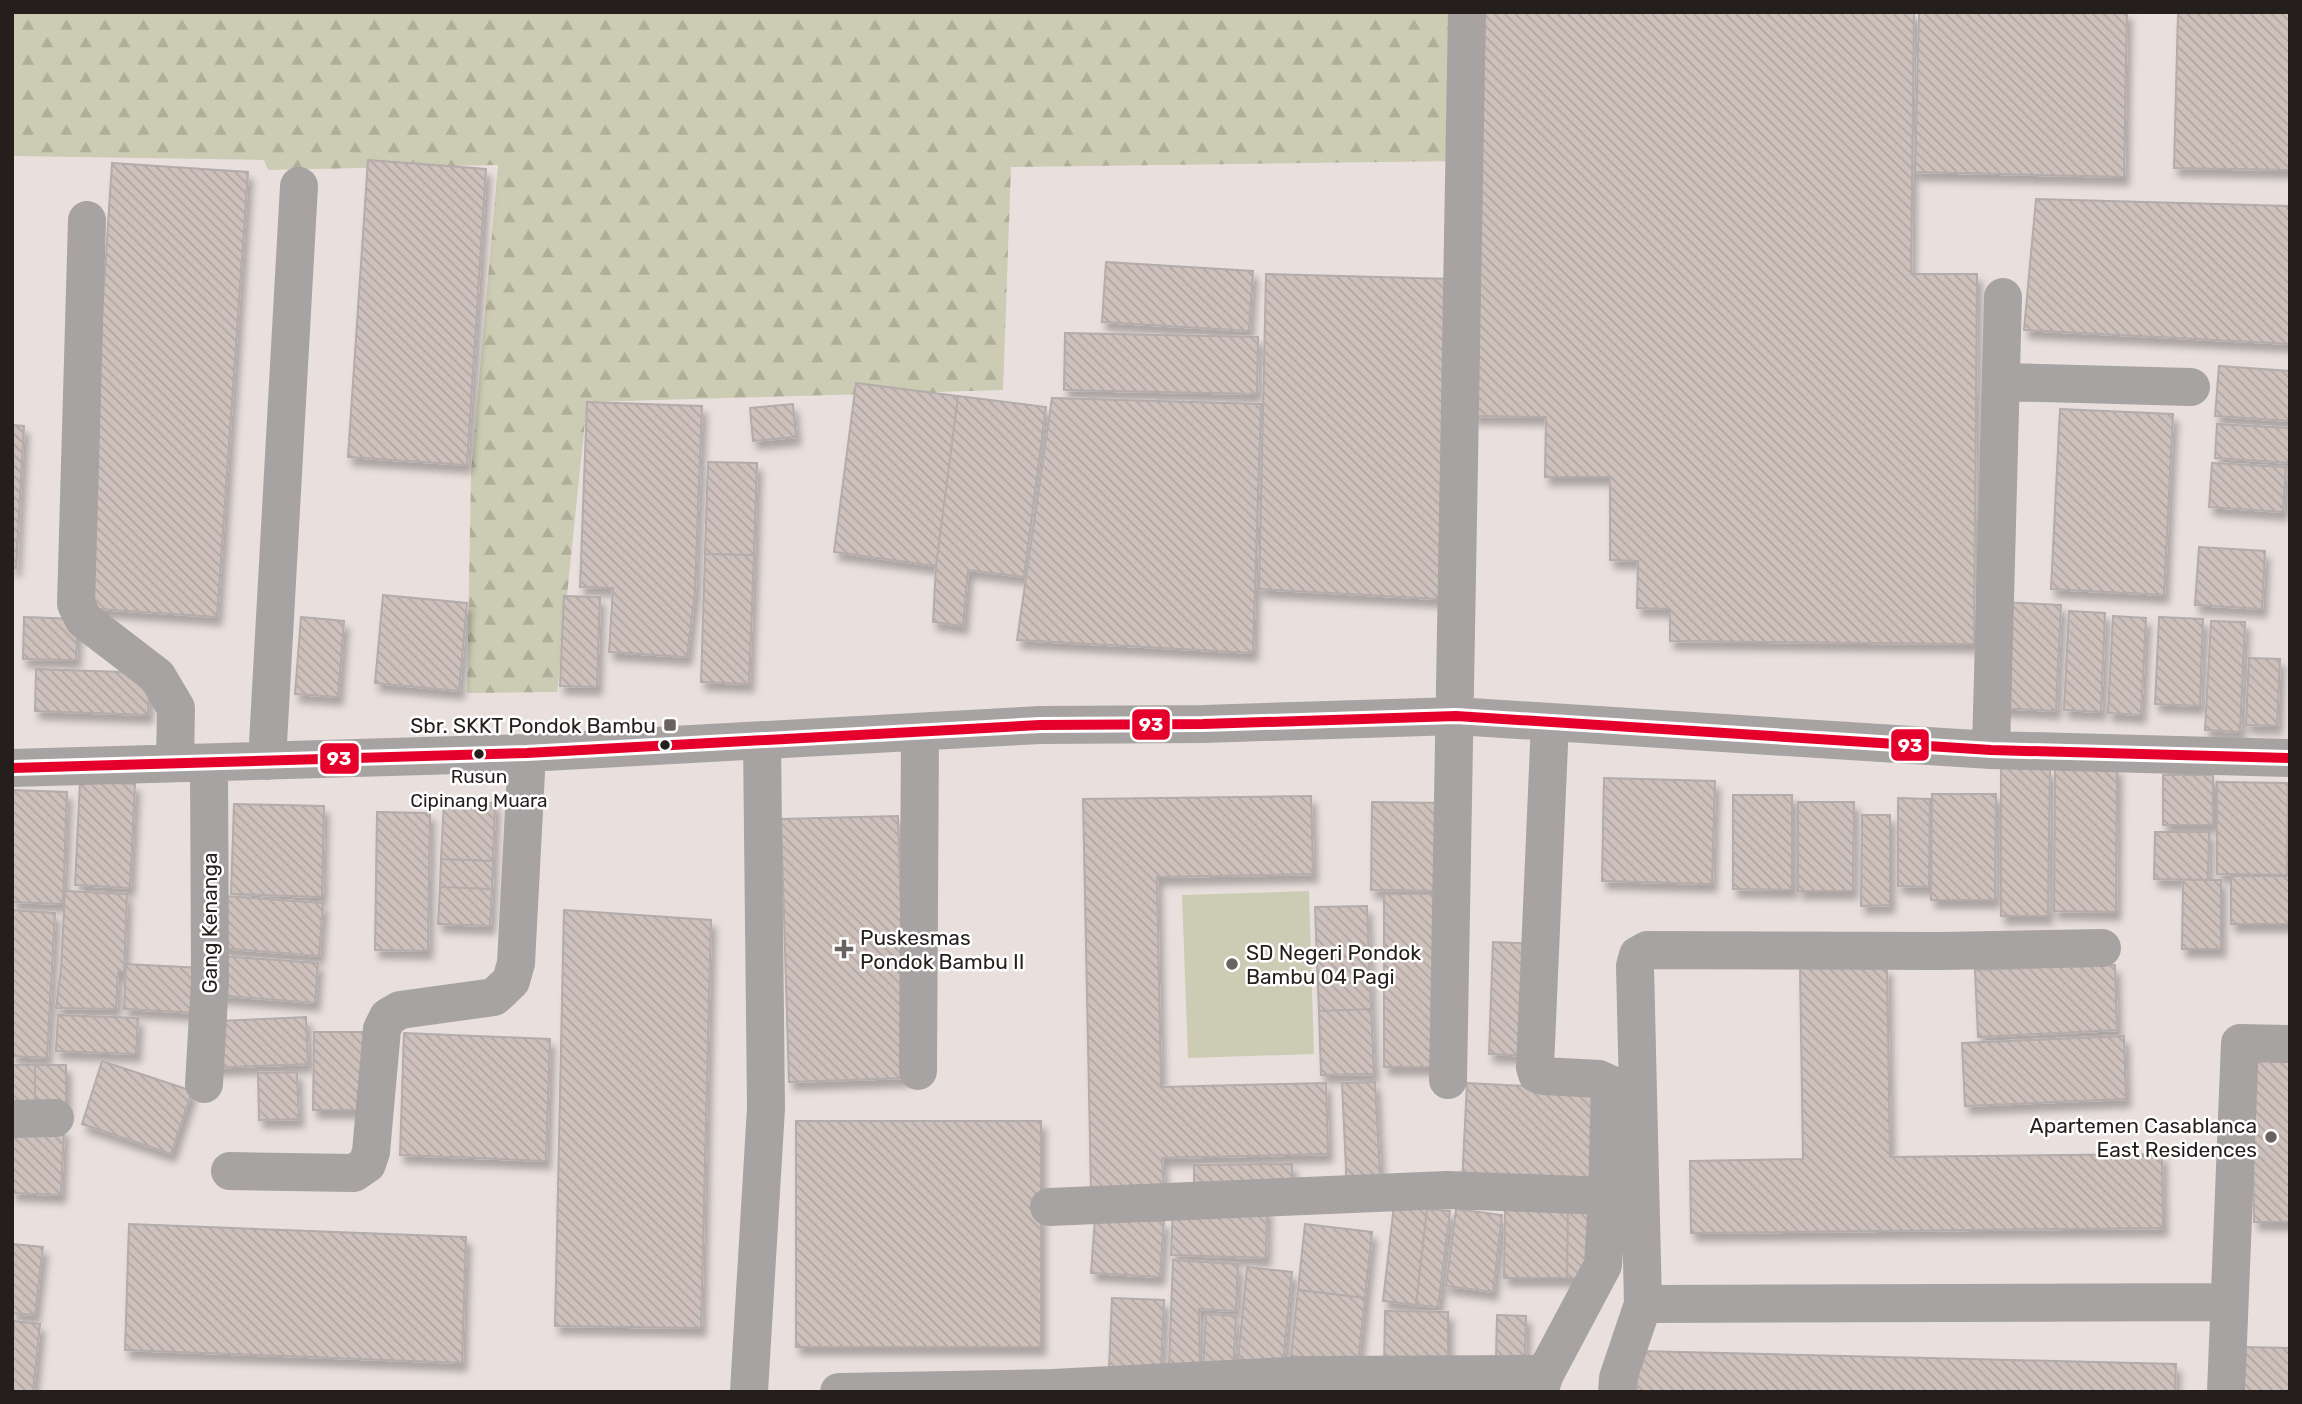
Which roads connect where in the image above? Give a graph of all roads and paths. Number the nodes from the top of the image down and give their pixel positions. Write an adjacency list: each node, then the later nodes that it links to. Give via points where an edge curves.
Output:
1 (1467, 12): 7 (street)
2 (299, 187): 14 (street)
3 (88, 220): 15 (street, Gang Kenanga, via 75,604 84,620 157,676 176,708)
4 (2003, 298): 5 (street)
5 (2001, 382): 6 (street); 11 (street)
6 (2191, 387)
7 (1456, 716): 8 (street); 9 (street, via 1040,725); 20 (street)
8 (1550, 722): 11 (street); 25 (street, via 1535,1067 1543,1076 1599,1079 1610,1084)
9 (920, 733): 10 (street); 19 (street)
10 (762, 740): 12 (street); 30 (street, via 766,1108)
11 (1991, 750): 13 (street)
12 (527, 753): 14 (street); 24 (street, via 516,963 511,981 494,996 400,1010 388,1017 382,1029 371,1152 360,1169 354,1173)
13 (2290, 758)
14 (267, 761): 15 (street)
15 (192, 763): 16 (street); 21 (street, Gang Kenanga, via 210,981)
16 (12, 768)
17 (2102, 948): 28 (street, via 1647,950 1638,955)
18 (2290, 1044): 27 (street, via 2240,1043)
19 (918, 1071)
20 (1448, 1080)
21 (204, 1084)
22 (55, 1118): 23 (street)
23 (12, 1119)
24 (230, 1171)
25 (1607, 1196): 26 (street, via 1447,1190); 29 (street, via 1603,1265)
26 (1049, 1208)
27 (2228, 1302): 28 (street); 33 (street)
28 (1643, 1304): 32 (street)
29 (1542, 1383): 31 (street, via 1306,1375 1053,1388)
30 (749, 1392)
31 (839, 1392)
32 (1617, 1392)
33 (2225, 1392)

